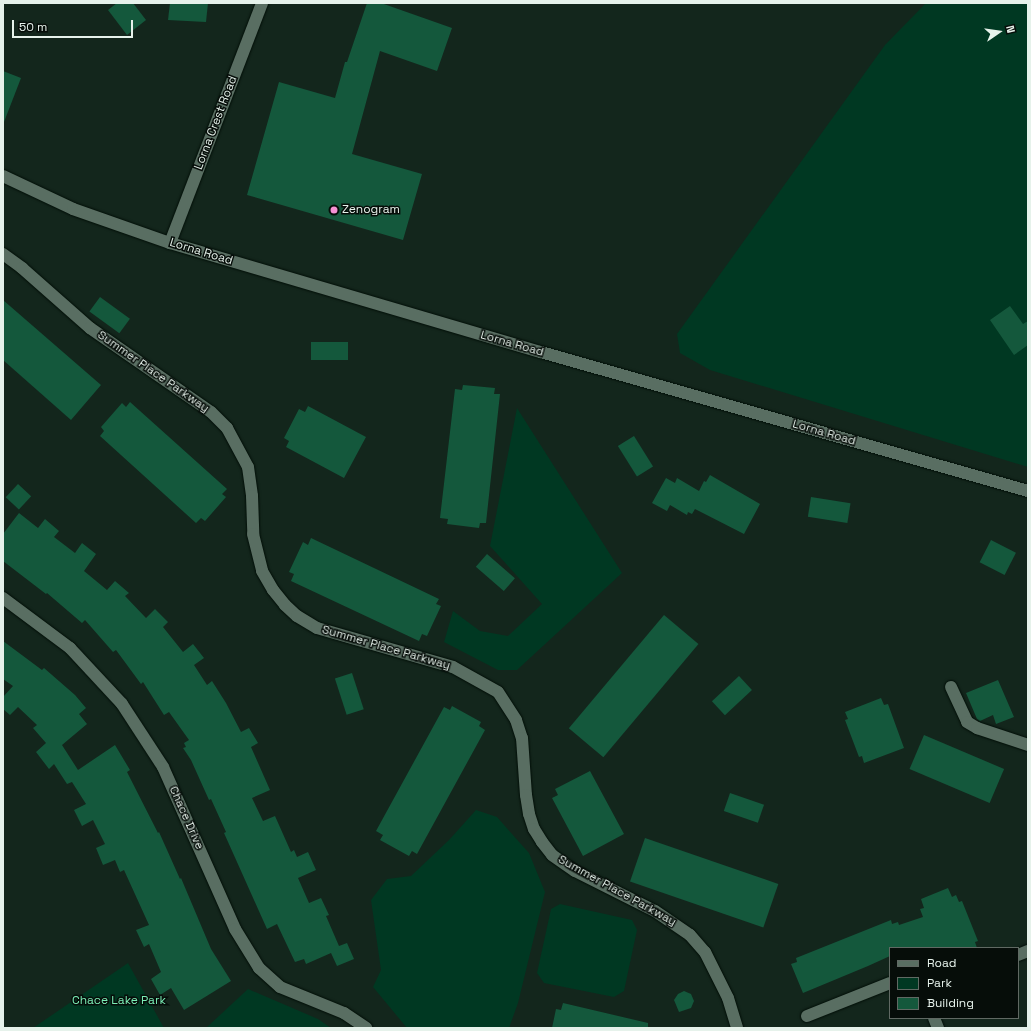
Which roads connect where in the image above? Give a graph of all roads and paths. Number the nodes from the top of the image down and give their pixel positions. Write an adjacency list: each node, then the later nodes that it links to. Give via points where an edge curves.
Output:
1 (262, 3): 3 (street, Lorna Crest Road)
2 (3, 176): 3 (street, Lorna Road, via 73,209)
3 (170, 244): 5 (street, Lorna Road)
4 (3, 254): 14 (street, Summer Place Parkway, via 90,328 211,412 227,428 248,467 253,534 262,571 273,590 297,616 317,628 453,667 498,692 516,720 520,732 527,801 534,829 542,842 552,855 575,871 655,911 690,934 705,952 728,998)
5 (1028, 491)
6 (3, 598): 13 (street, Chace Drive, via 70,648 122,704 163,767 235,929 259,968 280,987 344,1013)
7 (952, 687): 8 (street, via 967,722 977,728)
8 (1028, 745)
9 (1028, 950): 10 (street)
10 (1019, 954)
11 (889, 983): 12 (street)
12 (807, 1016)
13 (366, 1028)
14 (737, 1028)

